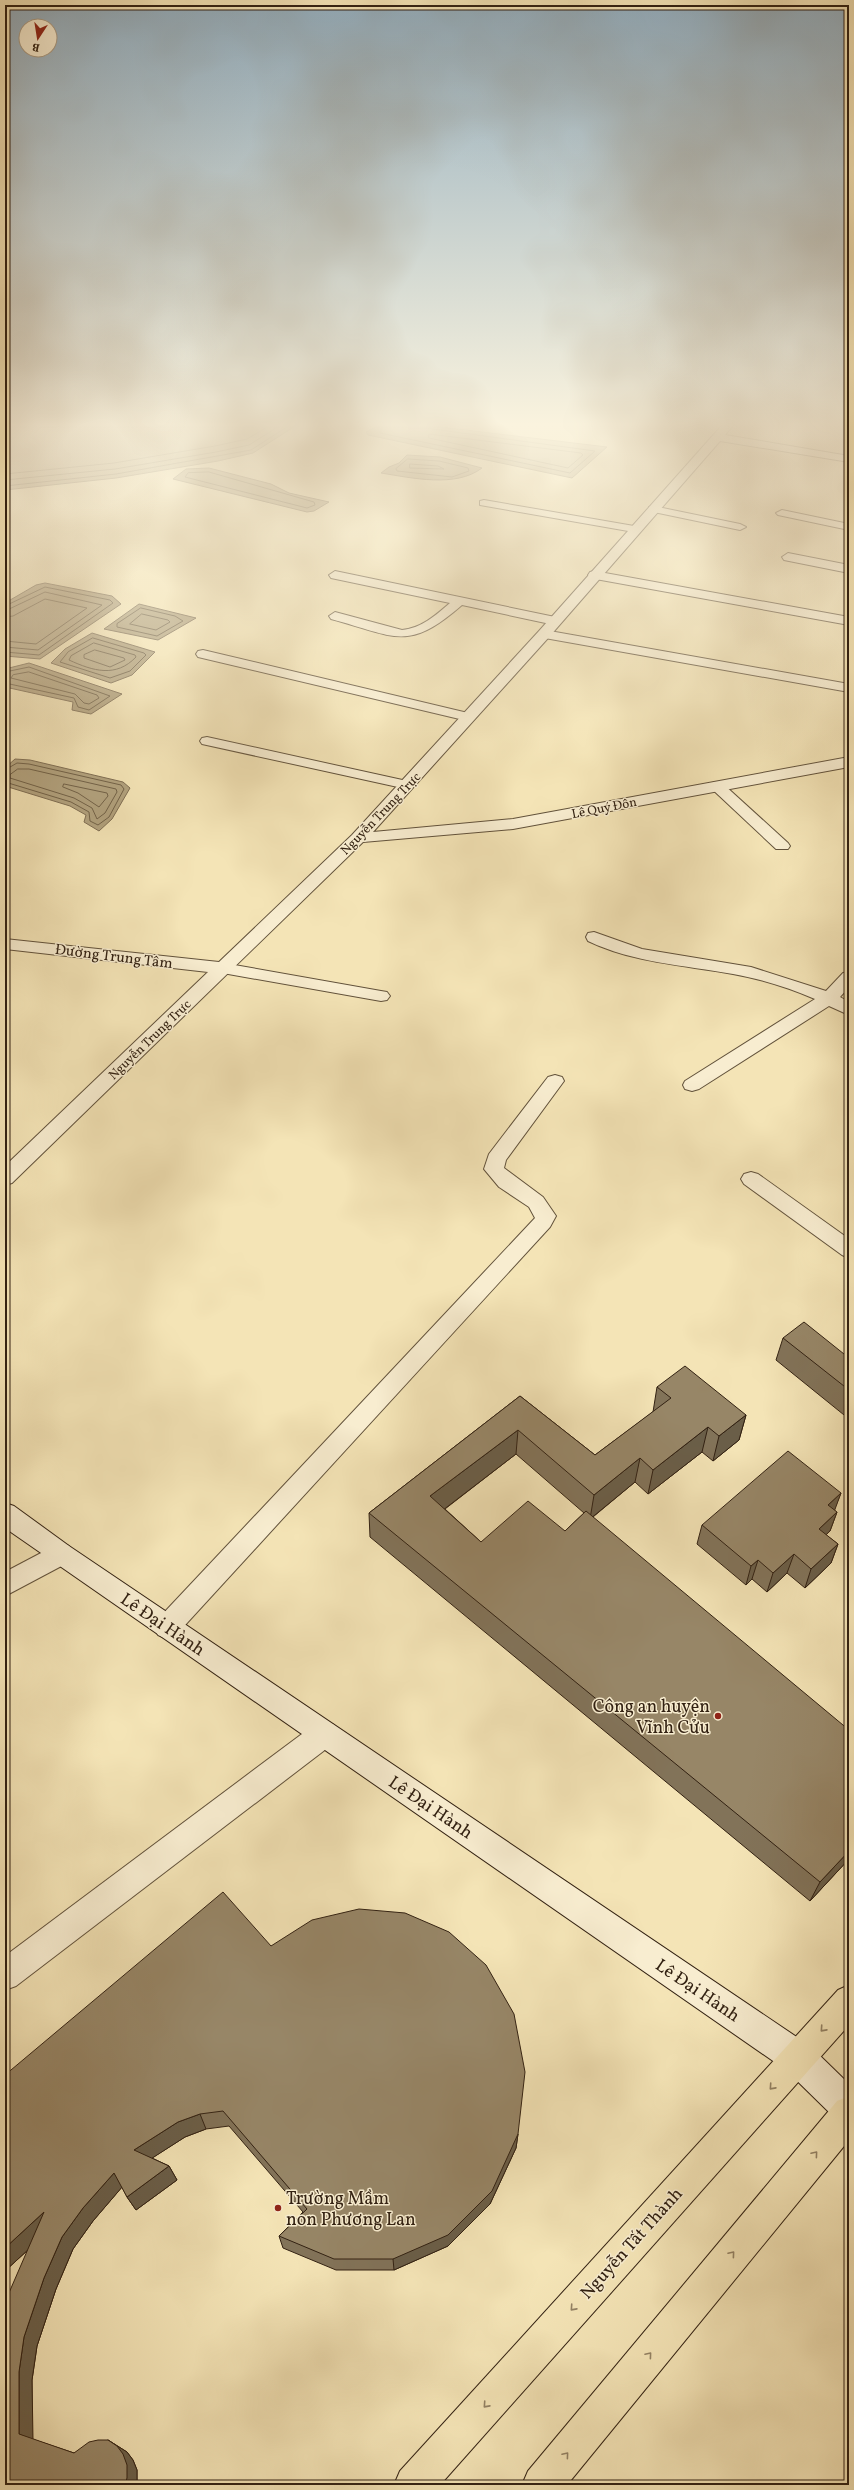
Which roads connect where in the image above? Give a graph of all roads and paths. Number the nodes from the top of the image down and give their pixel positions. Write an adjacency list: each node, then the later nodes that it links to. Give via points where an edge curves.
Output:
1 (625, 539): 5 (street, Nguyễn Trung Trực)
2 (788, 556): 3 (street)
3 (849, 569)
4 (335, 575): 6 (street)
5 (594, 575): 8 (street, Nguyễn Trung Trực); 9 (street)
6 (460, 601): 7 (street, via 421,631 413,634 402,634); 8 (street)
7 (335, 616)
8 (554, 621): 10 (street, Nguyễn Trung Trực)
9 (849, 621)
10 (544, 634): 12 (street); 13 (street, Nguyễn Trung Trực)
11 (203, 654): 13 (street)
12 (849, 688)
13 (468, 717): 16 (street, Nguyễn Trung Trực)
14 (207, 741): 16 (street)
15 (849, 762): 17 (street, Lê Quý Đôn)
16 (407, 785): 18 (street, Nguyễn Trung Trực)
17 (717, 786): 18 (street, Lê Quý Đôn, via 513,824); 19 (street)
18 (358, 838): 22 (street, Nguyễn Trung Trực)
19 (782, 846)
20 (594, 937): 25 (street, via 620,948 666,960 746,971)
21 (5, 944): 22 (street, Đường Trung Tâm)
22 (223, 968): 24 (street); 29 (street, Nguyễn Trung Trực)
23 (849, 977): 25 (street)
24 (381, 996)
25 (829, 998): 26 (street); 28 (street)
26 (849, 1009)
27 (555, 1081): 35 (street, via 496,1159 494,1169 500,1179 543,1208 546,1216 543,1222)
28 (692, 1085)
29 (5, 1178)
30 (751, 1179): 31 (street)
31 (849, 1250)
32 (5, 1514): 33 (street, Lê Đại Hành)
33 (60, 1554): 34 (street); 35 (street, Lê Đại Hành)
34 (5, 1585)
35 (167, 1627): 36 (street, Lê Đại Hành)
36 (324, 1734): 37 (street); 39 (street, Lê Đại Hành)
37 (5, 1975)
38 (849, 2001): 39 (main road, Nguyễn Tất Thành, one-way to 39)
39 (798, 2058): 40 (street, Lê Đại Hành); 42 (main road, Nguyễn Tất Thành, one-way to 42)
40 (849, 2108)
41 (849, 2113): 43 (main road, one-way to 41)
42 (414, 2485)
43 (542, 2485)

